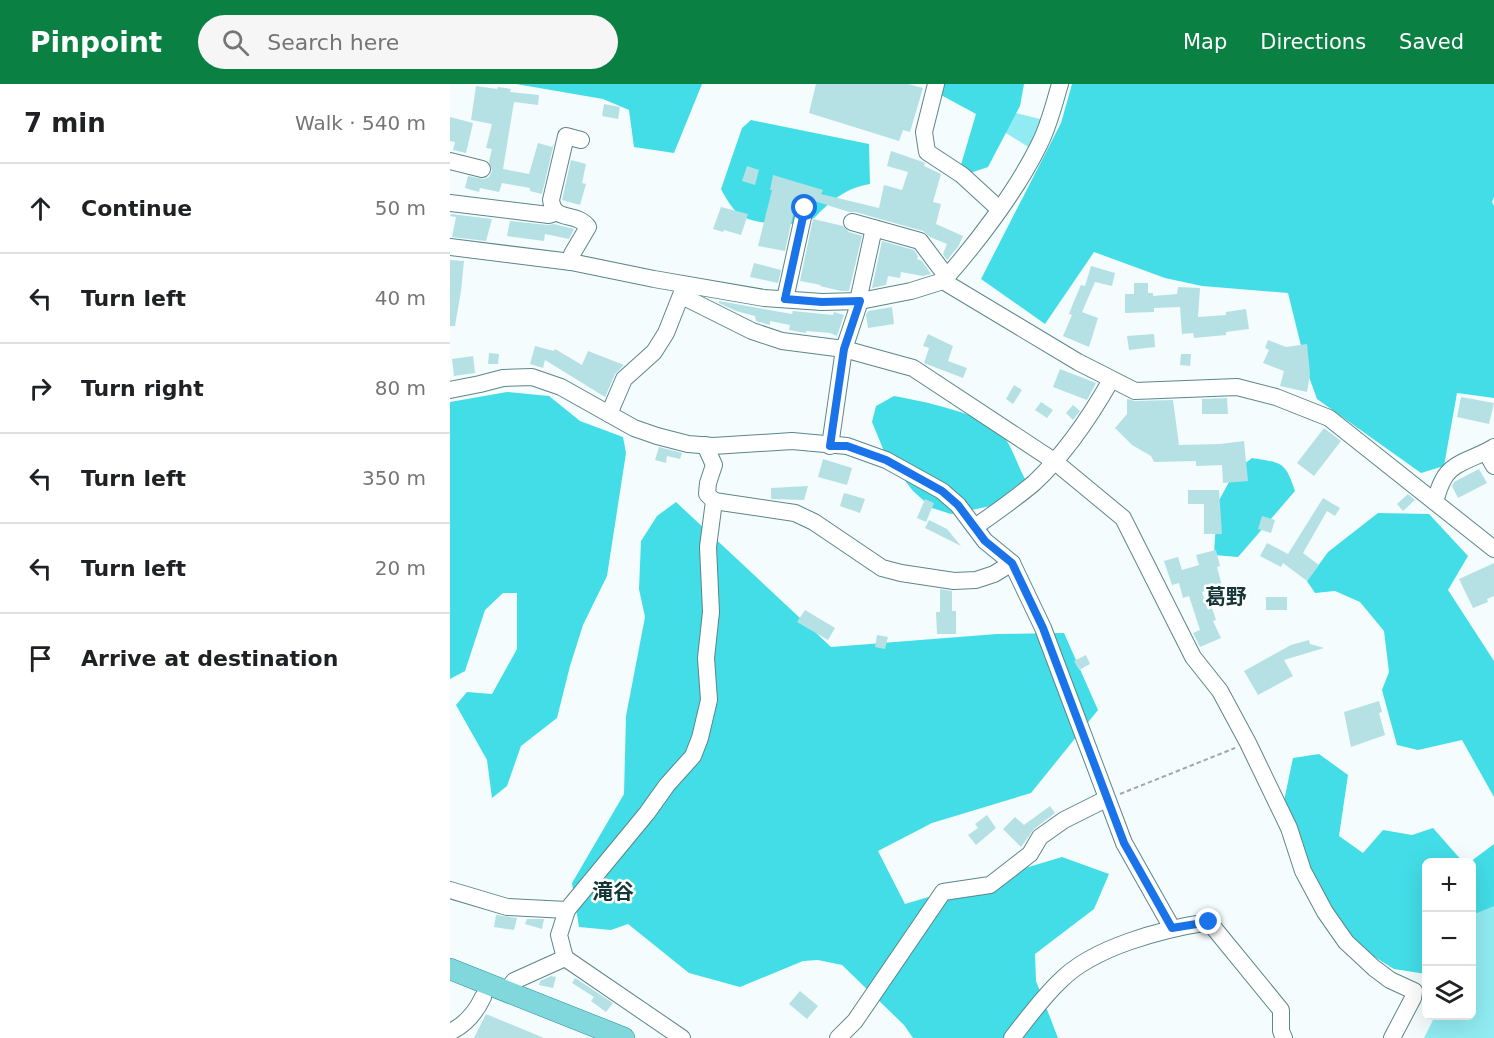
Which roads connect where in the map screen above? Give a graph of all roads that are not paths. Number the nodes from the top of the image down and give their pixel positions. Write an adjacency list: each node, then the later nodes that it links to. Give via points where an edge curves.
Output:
1 (936, 84): 8 (street, via 924,132 927,152)
2 (1060, 84): 8 (street, via 1041,143)
3 (582, 140): 9 (street, via 566,136 551,200)
4 (450, 161): 5 (street)
5 (482, 170)
6 (450, 203): 9 (street)
7 (805, 208): 16 (street)
8 (999, 209): 14 (street)
9 (555, 213): 13 (street, via 583,221 588,227)
10 (852, 222): 11 (street)
11 (874, 228): 14 (street, via 920,242); 17 (street)
12 (450, 247): 13 (street)
13 (571, 262): 15 (street, via 654,279)
14 (945, 279): 17 (street, via 911,291); 19 (street)
15 (684, 290): 16 (street); 18 (street, via 752,331 782,341); 21 (street, via 666,333 654,352 624,379)
16 (785, 299): 17 (street)
17 (859, 301): 18 (street)
18 (844, 349): 23 (street); 25 (street, via 913,368)
19 (1111, 380): 25 (street, via 1092,415); 27 (street, via 1135,391 1237,387 1276,397 1329,418)
20 (450, 390): 21 (street, via 532,376)
21 (609, 414): 22 (street, via 641,431)
22 (705, 446): 23 (street, via 792,441); 26 (street, via 714,465 707,494)
23 (830, 446): 28 (street, via 865,451 908,470 950,498)
24 (1491, 455): 27 (street, via 1452,467 1443,478)
25 (1054, 461): 28 (street, via 1035,482); 47 (street, via 1123,518 1193,657 1220,691 1248,743 1289,828 1302,871 1324,912 1374,968 1414,991)
26 (714, 501): 30 (street, via 795,513 882,568 901,573 954,581 976,580); 33 (street, via 708,547 711,612 705,658 709,700 700,738 693,756)
27 (1435, 502): 29 (street)
28 (975, 527): 30 (street, via 985,541)
29 (1494, 549)
30 (1012, 563): 31 (street, via 1043,628)
31 (1106, 799): 34 (street, via 1124,843); 44 (street, via 1040,837 1030,854 990,885 943,892 855,1021)
32 (450, 890): 33 (street, via 507,907)
33 (567, 910): 35 (street, via 559,935)
34 (1172, 928): 45 (street, via 1093,956 1061,979); 46 (street, via 1209,922 1281,1010)
35 (565, 957): 38 (street, via 514,981); 43 (street)
36 (450, 969): 38 (main road)
37 (450, 984): 39 (main road)
38 (506, 991): 42 (main road)
39 (483, 997): 40 (street, via 466,1021); 41 (main road)
40 (450, 1032)
41 (590, 1038)
42 (624, 1038)
43 (682, 1038)
44 (838, 1038)
45 (1012, 1038)
46 (1284, 1038)
47 (1392, 1038)

